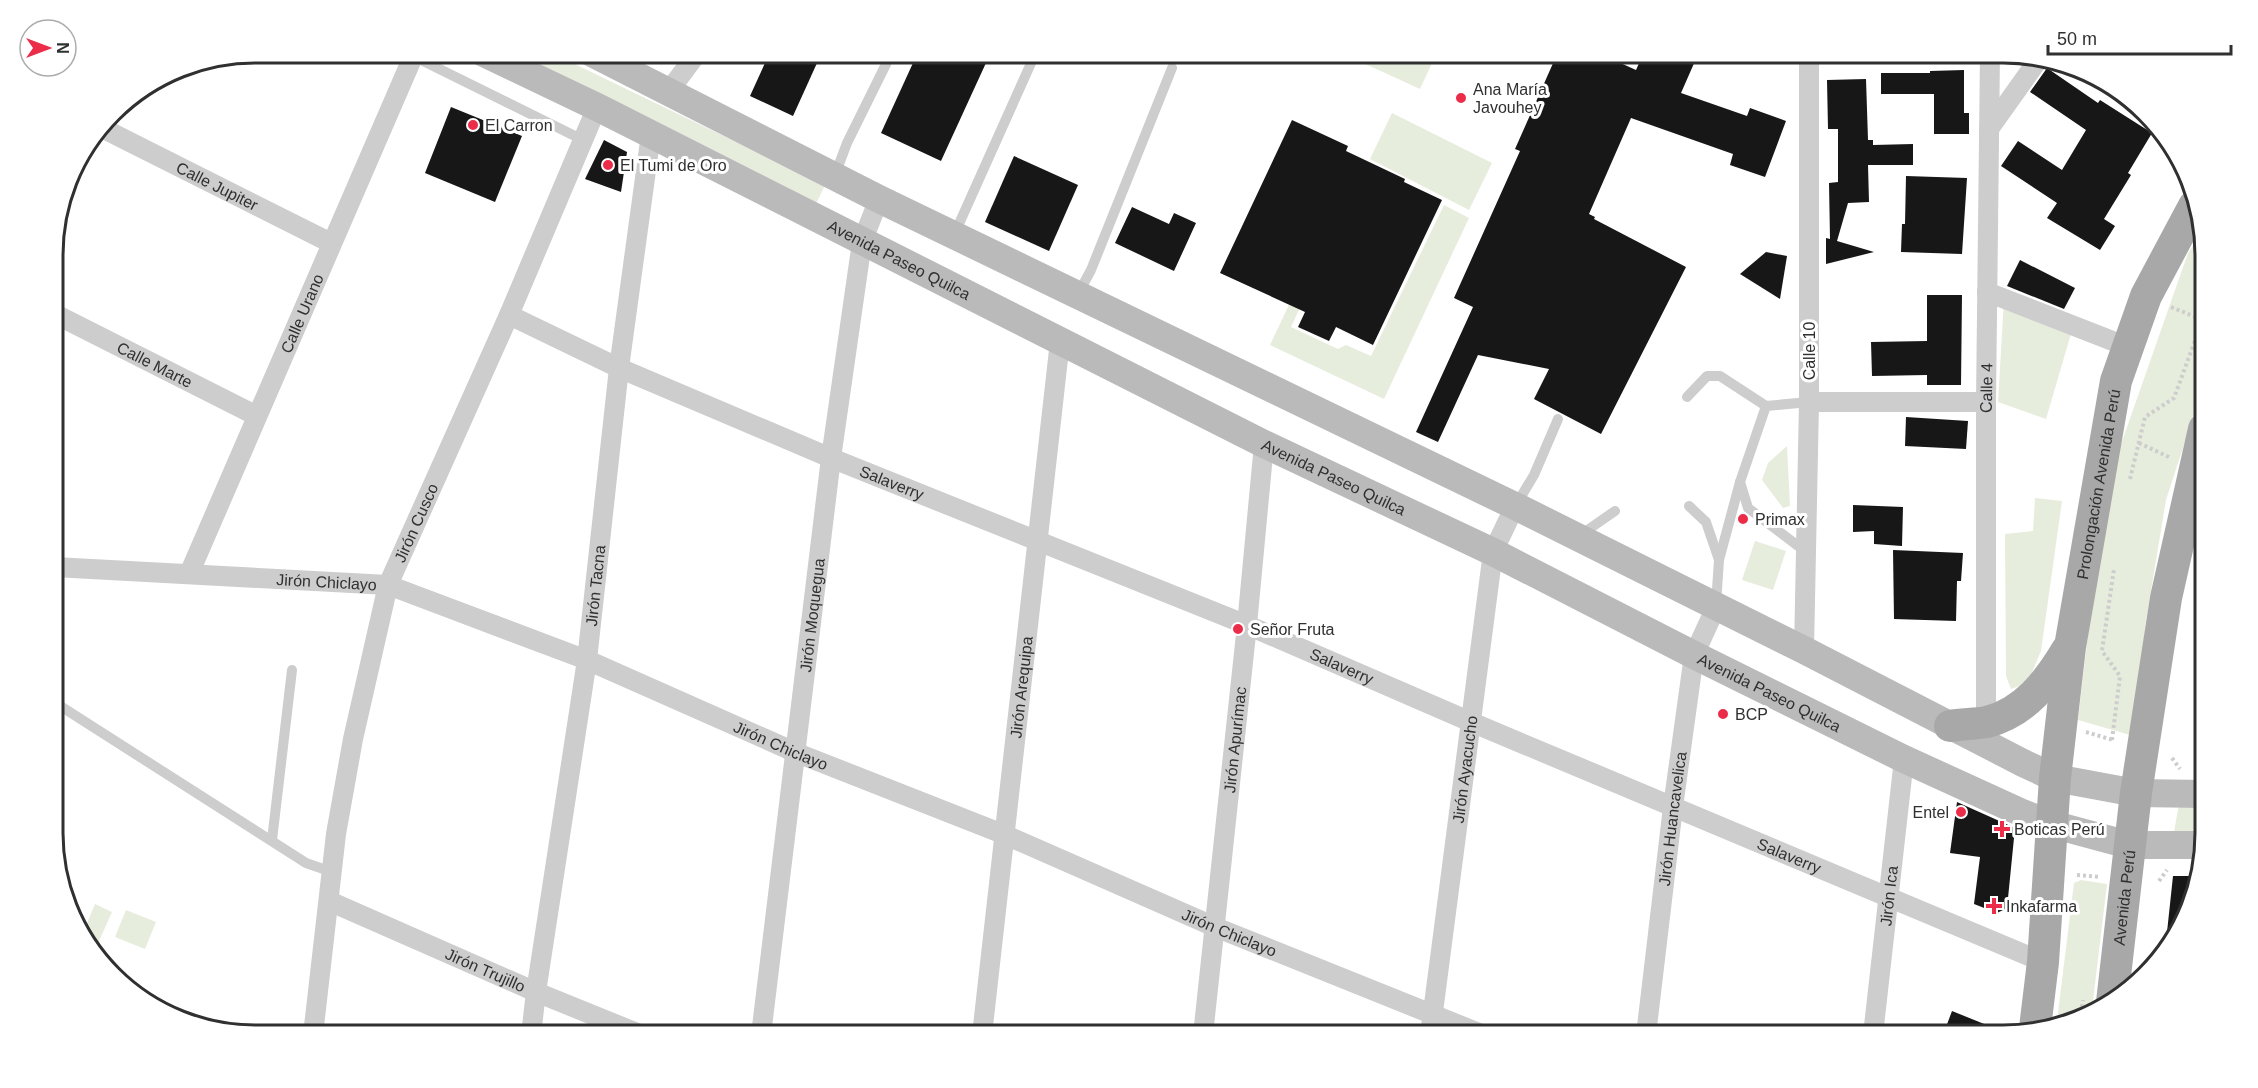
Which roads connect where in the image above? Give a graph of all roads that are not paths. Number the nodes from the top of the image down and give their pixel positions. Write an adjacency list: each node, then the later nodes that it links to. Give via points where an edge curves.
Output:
1 (407, 63): 23 (street, Calle Urano)
2 (429, 63): 17 (lane)
3 (505, 63): 13 (main road, Avenida Paseo Quilca)
4 (612, 63): 12 (main road)
5 (688, 63): 12 (street)
6 (887, 63): 18 (lane)
7 (1031, 63): 21 (lane)
8 (1809, 63): 32 (street, Calle 10)
9 (1990, 63): 14 (street, Calle 4)
10 (2034, 66): 14 (street)
11 (1172, 68): 25 (lane)
12 (669, 91): 18 (main road)
13 (597, 107): 16 (main road, Avenida Paseo Quilca); 17 (street, Jirón Cusco)
14 (1989, 129): 24 (street, Calle 4)
15 (109, 131): 23 (street, Calle Jupiter)
16 (651, 134): 22 (main road, Avenida Paseo Quilca); 30 (street, Jirón Tacna)
17 (583, 140): 26 (street, Jirón Cusco)
18 (835, 175): 19 (main road)
19 (879, 199): 21 (main road); 22 (street, Jirón Moquegua)
20 (2190, 214): 29 (main road, Prolongación Avenida Perú, via 2146,296)
21 (954, 235): 25 (main road)
22 (862, 242): 28 (main road, Avenida Paseo Quilca); 38 (street, Jirón Moquegua)
23 (331, 243): 35 (street, Calle Urano)
24 (1987, 292): 29 (street); 33 (street, Calle 4)
25 (1078, 295): 41 (main road)
26 (509, 315): 30 (street, Salaverry); 51 (street, Jirón Cusco)
27 (63, 318): 35 (street, Calle Marte)
28 (1060, 341): 37 (main road, Avenida Paseo Quilca); 45 (street, Jirón Arequipa)
29 (2128, 347): 54 (main road, Prolongación Avenida Perú, via 2115,381)
30 (619, 368): 38 (street, Salaverry); 57 (street, Jirón Tacna)
31 (1687, 397): 34 (lane, via 1707,376 1720,376)
32 (1809, 402): 33 (street); 34 (lane); 47 (street, Calle 10)
33 (1986, 402): 61 (street, Calle 4)
34 (1766, 406): 40 (lane)
35 (256, 416): 50 (street, Calle Urano)
36 (1558, 419): 41 (lane, via 1534,475)
37 (1264, 444): 46 (main road, Avenida Paseo Quilca); 53 (street, Jirón Apurímac)
38 (831, 458): 45 (street, Salaverry); 63 (street, Jirón Moquegua)
39 (2195, 469): 66 (main road, via 2166,598)
40 (1740, 482): 47 (lane, via 1748,507); 48 (lane)
41 (1515, 506): 44 (main road); 46 (street, Jirón Ayacucho)
42 (1689, 506): 48 (lane, via 1706,522)
43 (1616, 511): 44 (lane)
44 (1577, 537): 52 (main road)
45 (1036, 540): 53 (street, Salaverry); 70 (street, Jirón Arequipa)
46 (1493, 552): 56 (main road, Avenida Paseo Quilca); 60 (street, Jirón Ayacucho)
47 (1806, 552): 55 (street, Calle 10)
48 (1719, 560): 52 (lane)
49 (63, 567): 50 (street, Jirón Chiclayo)
50 (189, 574): 51 (street, Jirón Chiclayo)
51 (388, 585): 57 (street, Jirón Chiclayo); 74 (street, Jirón Cusco, via 353,739)
52 (1716, 607): 55 (main road); 56 (street, Jirón Huancavelica)
53 (1247, 625): 60 (street, Salaverry); 77 (street, Jirón Apurímac)
54 (2070, 646): 61 (main road, via 2032,698 2010,713); 65 (main road, Prolongación Avenida Perú)
55 (1804, 650): 62 (main road)
56 (1694, 655): 64 (main road, Avenida Paseo Quilca); 68 (street, Jirón Huancavelica)
57 (588, 660): 63 (street, Jirón Chiclayo); 80 (street, Jirón Tacna)
58 (292, 670): 71 (lane)
59 (63, 708): 71 (lane)
60 (1471, 722): 68 (street, Salaverry); 81 (street, Jirón Ayacucho)
61 (1986, 722): 62 (main road)
62 (1950, 726): 65 (main road)
63 (796, 753): 70 (street, Jirón Chiclayo); 86 (street, Jirón Moquegua)
64 (1904, 759): 69 (main road, Avenida Paseo Quilca); 75 (street, Jirón Ica)
65 (2055, 778): 66 (main road); 69 (main road)
66 (2136, 793): 67 (main road); 72 (main road, Avenida Perú)
67 (2195, 794)
68 (1673, 807): 75 (street, Salaverry); 91 (street, Jirón Huancavelica)
69 (2051, 824): 72 (main road, Avenida Paseo Quilca); 78 (main road)
70 (1003, 834): 77 (street, Jirón Chiclayo); 87 (street, Jirón Arequipa)
71 (272, 840): 74 (lane, via 306,863)
72 (2129, 845): 73 (main road, Avenida Paseo Quilca); 79 (main road, Avenida Perú)
73 (2195, 845)
74 (332, 872): 76 (street, Jirón Cusco)
75 (1890, 896): 78 (street, Salaverry); 92 (street, Jirón Ica)
76 (329, 901): 80 (street, Jirón Trujillo); 83 (street, Jirón Cusco)
77 (1215, 927): 81 (street, Jirón Chiclayo); 88 (street, Jirón Apurímac)
78 (2043, 962): 82 (main road)
79 (2117, 987)
80 (536, 992): 84 (street, Jirón Tacna); 85 (street, Jirón Trujillo)
81 (1432, 1015): 89 (street, Jirón Ayacucho); 90 (street, Jirón Chiclayo)
82 (2036, 1022)
83 (314, 1025)
84 (532, 1025)
85 (617, 1025)
86 (762, 1025)
87 (983, 1025)
88 (1204, 1025)
89 (1431, 1025)
90 (1458, 1025)
91 (1647, 1025)
92 (1874, 1025)

